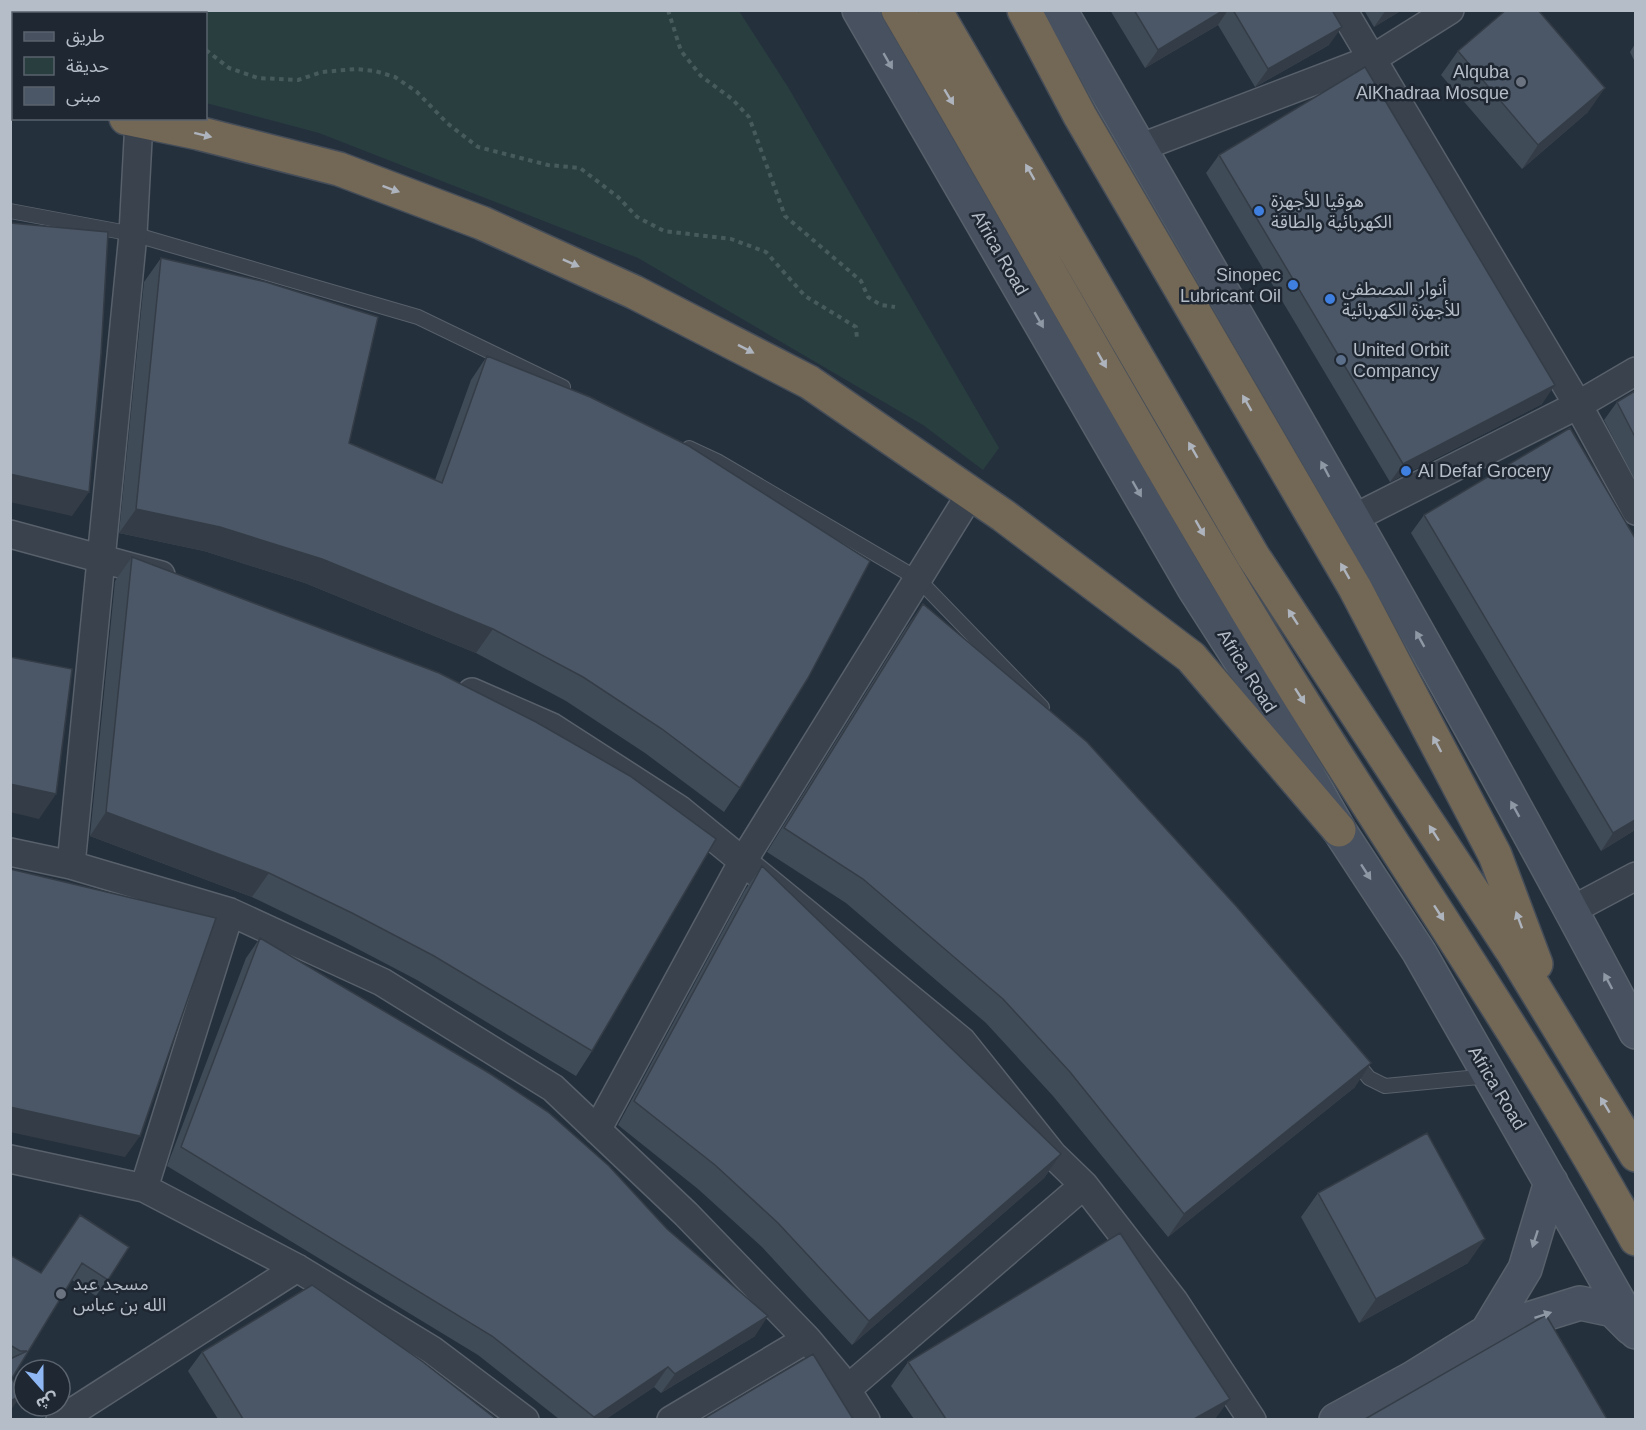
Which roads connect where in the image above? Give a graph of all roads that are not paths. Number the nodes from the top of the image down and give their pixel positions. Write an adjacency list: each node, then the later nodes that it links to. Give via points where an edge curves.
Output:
1 (859, 10): 27 (street, Africa Road, one-way to 27)
2 (898, 10): 12 (highway, Africa Road, one-way to 12)
3 (935, 10): 12 (highway, Africa Road, one-way to 3)
4 (1024, 10): 35 (highway, one-way to 4, via 1495,855 1463,793 1355,588 1080,116)
5 (1060, 10): 10 (street)
6 (1343, 10): 8 (street)
7 (1450, 10): 8 (street)
8 (1372, 59): 10 (street); 16 (street)
9 (132, 120): 13 (street); 18 (highway, one-way to 18, via 339,169 482,223 634,292 809,382)
10 (1139, 148): 20 (street, one-way to 10)
11 (10, 212): 13 (lane)
12 (1045, 229): 35 (highway, Africa Road, one-way to 12); 44 (highway, Africa Road, one-way to 44, via 1283,669 1503,1013 1585,1146)
13 (133, 234): 15 (lane, via 418,317); 22 (street)
14 (1635, 371): 16 (street)
15 (578, 394)
16 (1578, 405): 19 (street); 20 (street)
17 (674, 441): 23 (lane, via 717,461)
18 (971, 493): 23 (street); 27 (highway, via 1191,657)
19 (1635, 512)
20 (1352, 519): 32 (street, one-way to 20)
21 (10, 534): 22 (street)
22 (101, 557): 24 (street); 30 (street)
23 (918, 579): 26 (lane); 29 (street)
24 (181, 581)
25 (445, 680): 29 (street, via 552,727 679,809)
26 (1056, 721)
27 (1339, 830): 37 (street, Africa Road, one-way to 37, via 1419,952)
28 (10, 852): 30 (street)
29 (743, 861): 38 (street); 42 (street, via 962,1041 1053,1155)
30 (71, 865): 33 (street)
31 (1635, 876): 32 (street)
32 (1572, 910): 34 (street, one-way to 32)
33 (230, 912): 38 (street, via 382,982 553,1088); 43 (street)
34 (1635, 1032)
35 (1562, 1034): 39 (highway, Africa Road, one-way to 35)
36 (1346, 1051): 37 (lane, via 1369,1078 1385,1086)
37 (1489, 1076): 41 (street, Africa Road)
38 (597, 1130): 48 (street, via 686,1214)
39 (1635, 1155)
40 (10, 1159): 43 (street)
41 (1551, 1182): 46 (street, one-way to 46, via 1525,1269); 47 (street, Africa Road)
42 (1084, 1185): 49 (street); 54 (street, via 1174,1301)
43 (144, 1188): 45 (street)
44 (1635, 1239)
45 (297, 1268): 50 (street); 51 (street, via 432,1350)
46 (1487, 1332): 47 (street, one-way to 47, via 1580,1303 1613,1310); 55 (street)
47 (1635, 1332)
48 (807, 1339): 49 (street); 52 (street)
49 (846, 1390): 53 (street)
50 (60, 1419)
51 (525, 1419)
52 (671, 1419)
53 (866, 1419)
54 (1252, 1419)
55 (1336, 1419)

